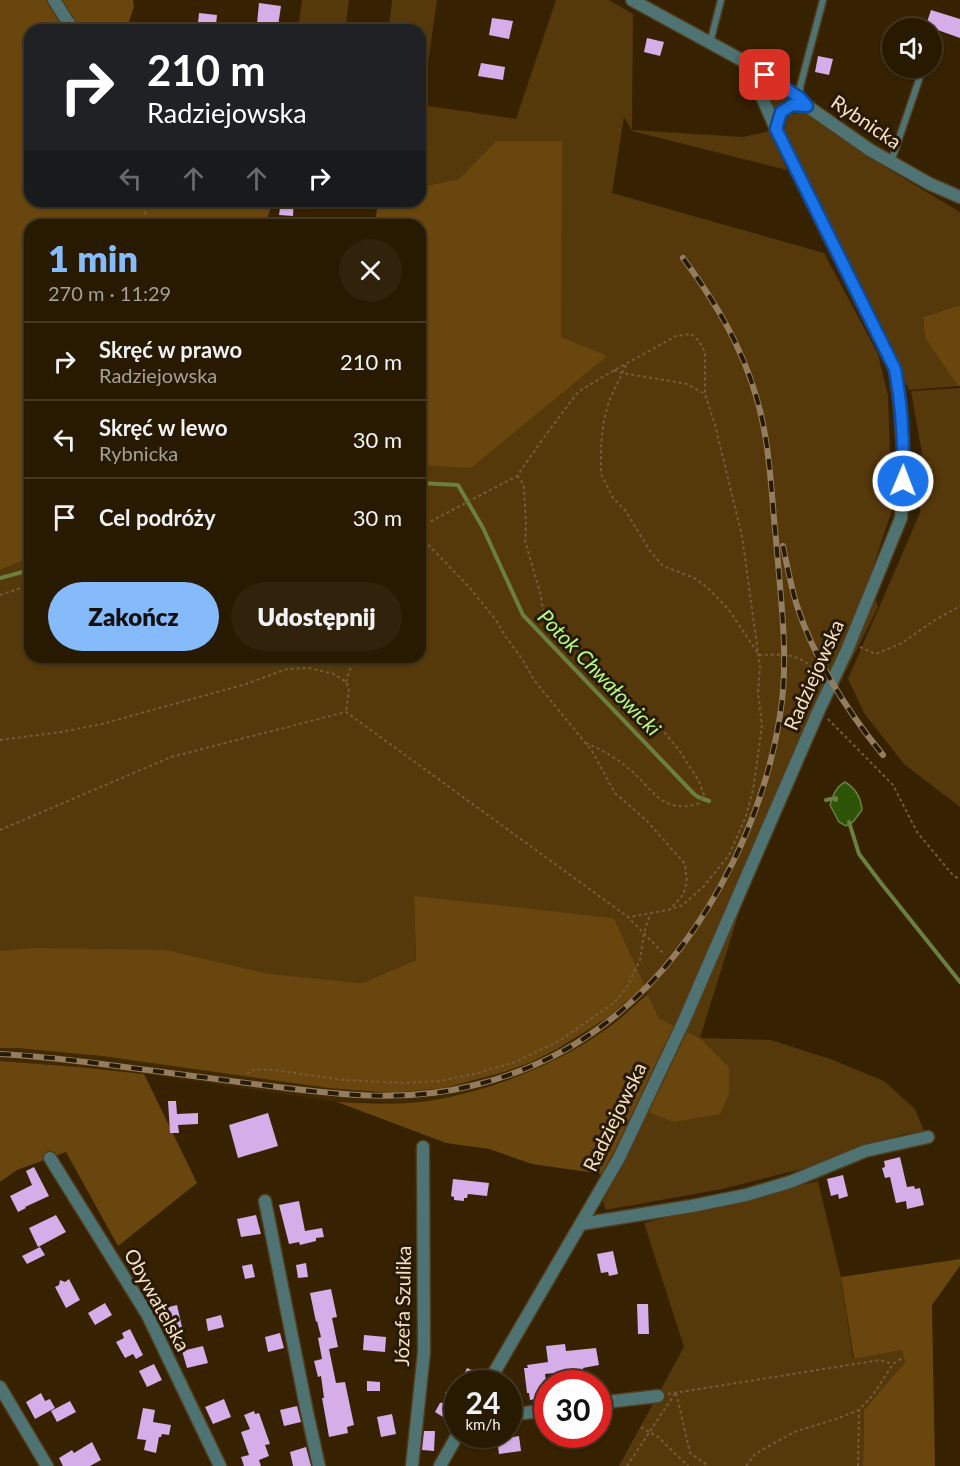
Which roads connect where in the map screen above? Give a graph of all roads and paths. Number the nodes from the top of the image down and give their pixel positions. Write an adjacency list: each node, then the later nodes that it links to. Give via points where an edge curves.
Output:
1 (54, 0): 5 (street)
2 (632, 0): 6 (street, Rybnicka)
3 (721, 0): 6 (lane)
4 (823, 0): 9 (lane, via 800,87)
5 (69, 24)
6 (710, 43): 7 (street, Rybnicka)
7 (747, 63): 9 (street, Rybnicka); 10 (street, Radziejowska)
8 (920, 78): 11 (lane)
9 (804, 102): 10 (street, via 781,112); 11 (street, Rybnicka)
10 (776, 129): 23 (street, Radziejowska, via 895,369 897,381 904,462 901,518)
11 (891, 162): 12 (street, Rybnicka)
12 (960, 197)
13 (627, 363): 14 (path); 15 (path); 16 (path, via 676,336 691,334 705,352)
14 (614, 370): 15 (path); 17 (path, via 578,392)
15 (622, 373): 16 (path, via 687,384); 24 (path, via 604,420 601,474 613,498 663,566 708,588 729,610)
16 (705, 394): 24 (path, via 742,536)
17 (517, 476): 18 (path); 31 (path, via 524,487 525,541 548,619 663,731 699,781 704,795 698,804 688,807 670,805 629,768)
18 (426, 524)
19 (426, 542): 31 (path, via 496,620 534,680)
20 (24, 587): 21 (path)
21 (0, 595)
22 (960, 606): 23 (path, via 876,654)
23 (850, 644): 27 (street, Radziejowska)
24 (759, 655): 27 (path, via 793,656 807,662); 34 (path, via 762,725 747,816 729,855 711,878 683,905)
25 (352, 663): 26 (path)
26 (345, 682): 28 (path, via 349,688); 30 (path, via 334,674 309,668 287,669 102,724)
27 (829, 688): 29 (street, Radziejowska)
28 (346, 712): 32 (path, via 171,757); 36 (path)
29 (818, 712): 33 (path, via 893,785 917,832); 44 (street, Radziejowska, via 652,1088 619,1158)
30 (0, 740)
31 (584, 742): 34 (path, via 615,793 647,821 685,864 687,882 683,895)
32 (0, 830)
33 (960, 880)
34 (668, 910): 35 (path)
35 (651, 913): 36 (path); 37 (path)
36 (628, 916): 37 (path)
37 (644, 933): 38 (path); 39 (path, via 640,960 614,1003 559,1041 515,1062 440,1081 402,1083 255,1068)
38 (665, 955)
39 (247, 1074)
40 (928, 1137): 44 (street, via 865,1151 747,1195)
41 (423, 1147): 59 (street, Józefa Szulika, via 424,1352)
42 (50, 1158): 57 (street, Obywatelska, via 147,1314)
43 (265, 1201): 58 (street)
44 (581, 1224): 47 (street, Radziejowska)
45 (904, 1357): 46 (path)
46 (893, 1364): 49 (path, via 880,1360); 52 (path)
47 (496, 1370)
48 (0, 1387): 56 (street)
49 (676, 1392): 50 (path); 54 (path); 63 (path, via 690,1453)
50 (658, 1396): 51 (street)
51 (612, 1401)
52 (859, 1410): 64 (path, via 794,1432 755,1454); 65 (path)
53 (641, 1426): 54 (path)
54 (650, 1432): 61 (path); 62 (path)
55 (451, 1448): 60 (street)
56 (47, 1466)
57 (220, 1466)
58 (319, 1466)
59 (412, 1466)
60 (440, 1466)
61 (627, 1466)
62 (688, 1466)
63 (709, 1466)
64 (746, 1466)
65 (858, 1466)

